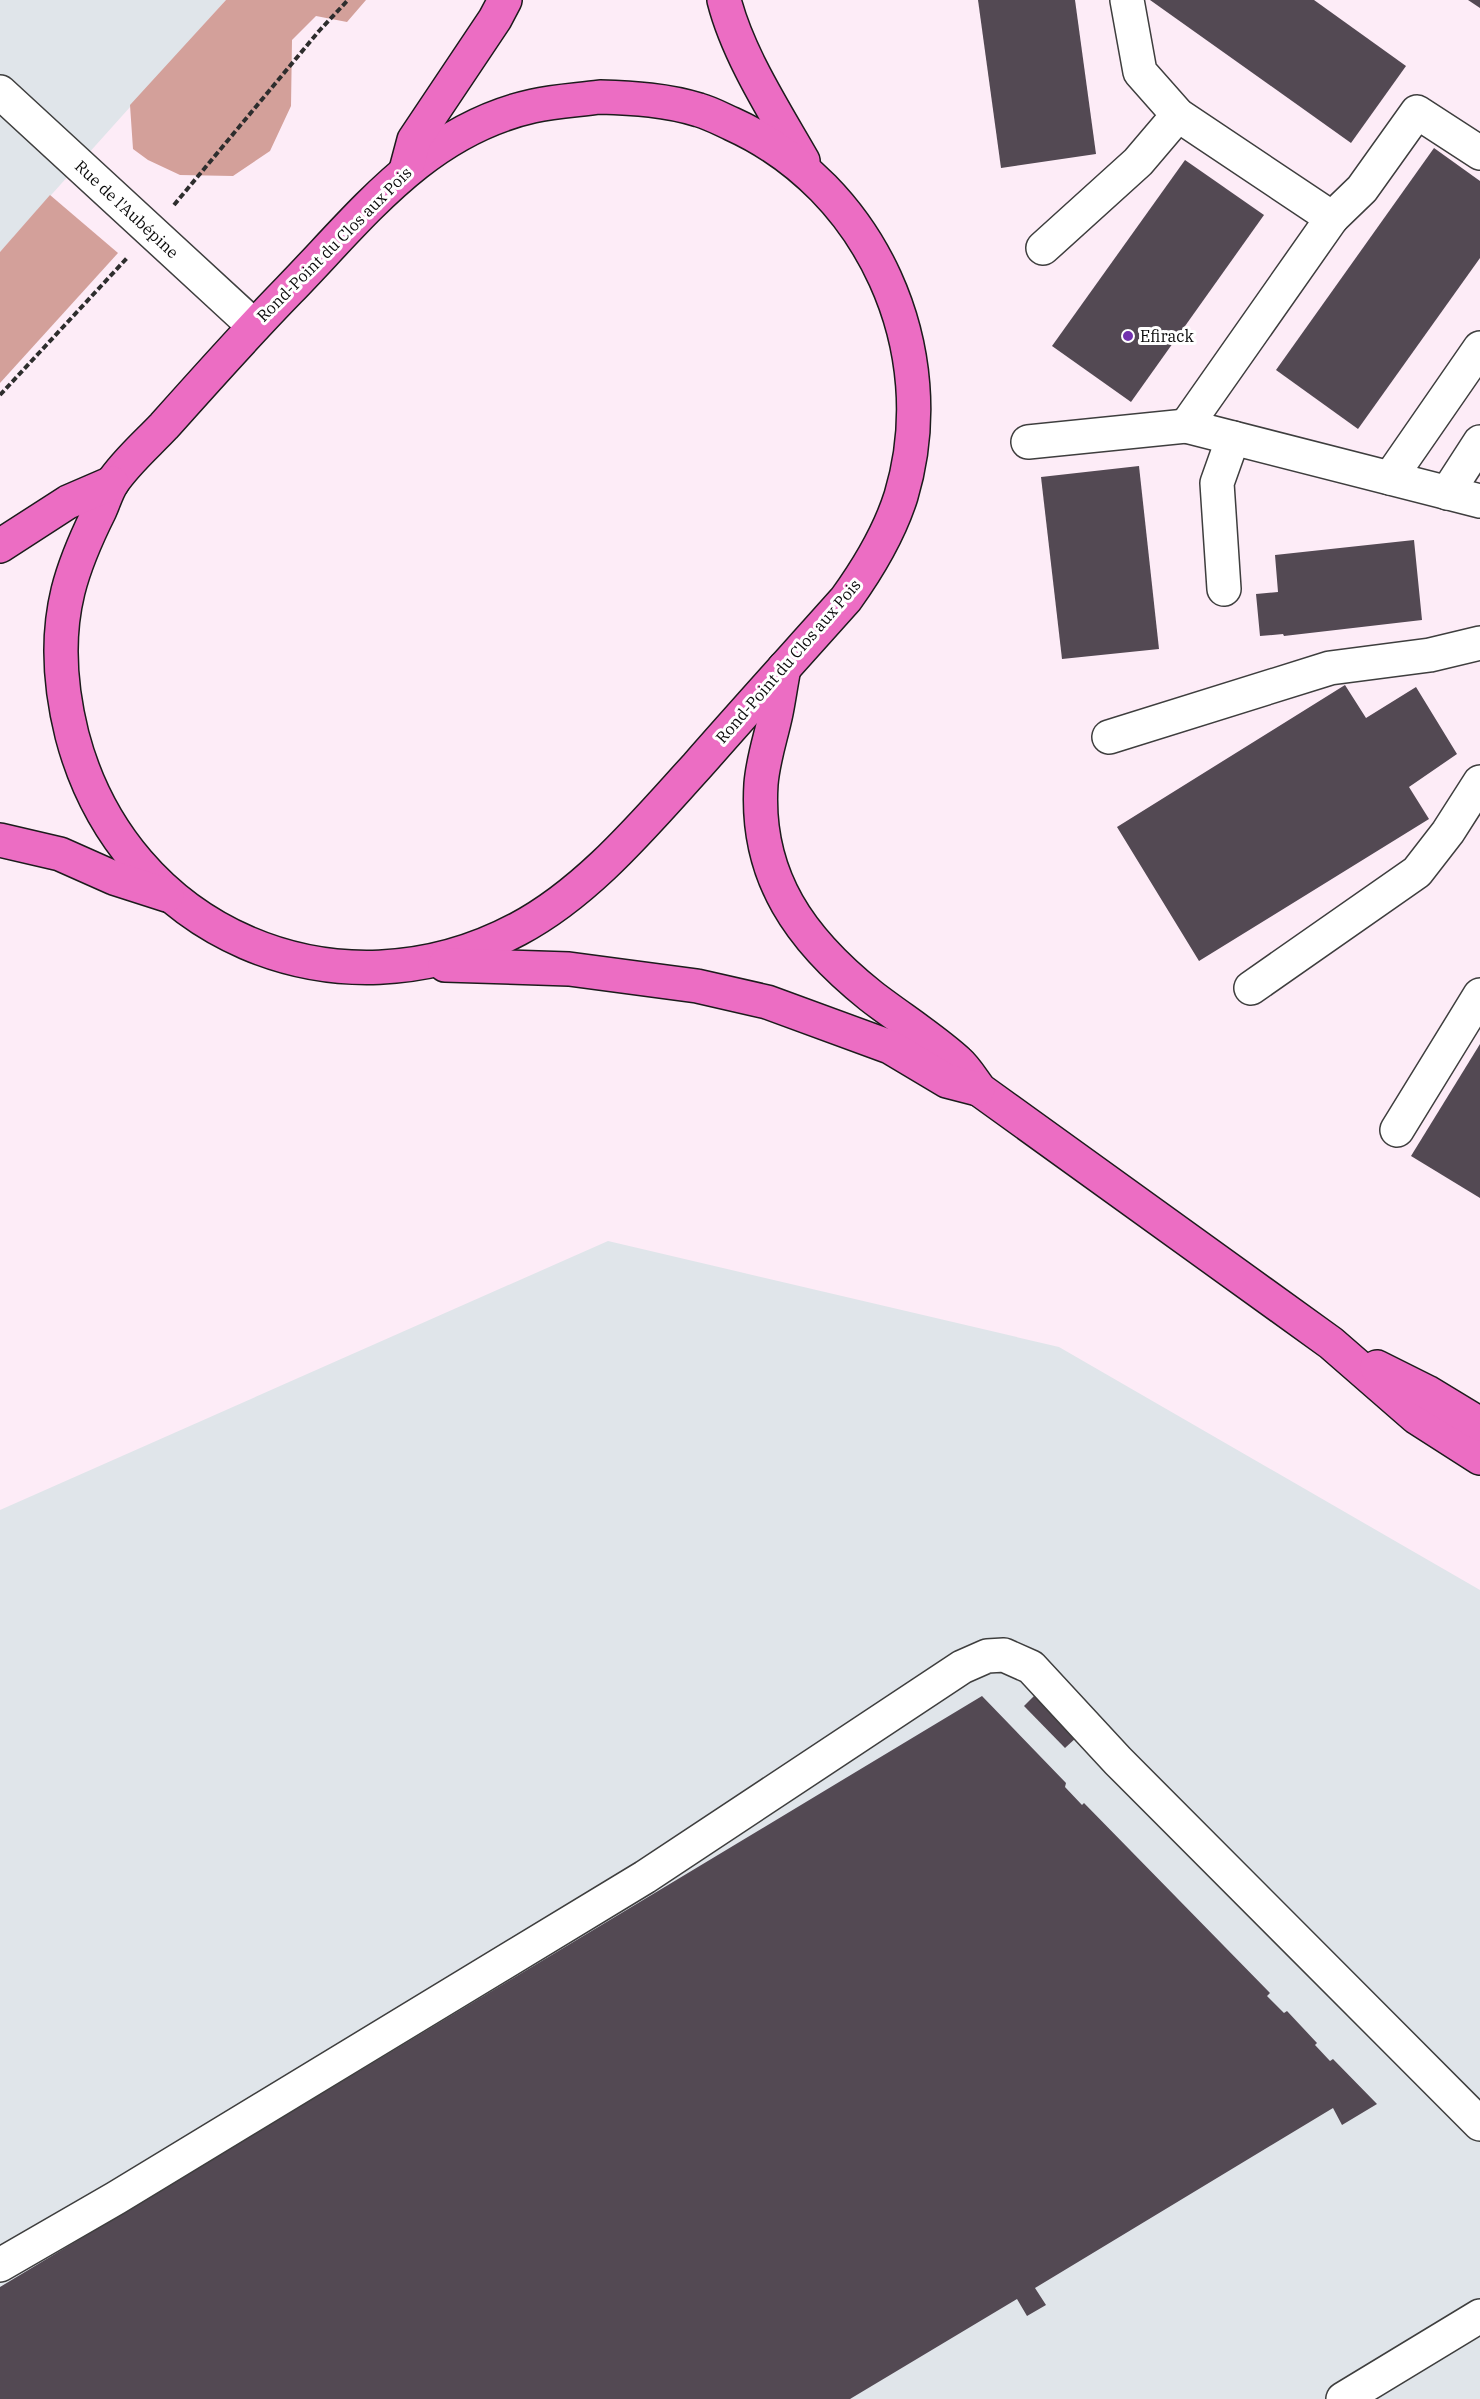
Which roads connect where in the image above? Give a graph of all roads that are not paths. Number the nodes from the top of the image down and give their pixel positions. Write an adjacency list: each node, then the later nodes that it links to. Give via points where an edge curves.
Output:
1 (505, 0): 7 (main road, via 414,140)
2 (724, 0): 8 (main road, via 761,88)
3 (1127, 0): 5 (street, via 1140,72)
4 (0, 92): 11 (street, Rue de l'Aubépine)
5 (1178, 115): 9 (street); 10 (street, via 1138,162)
6 (1480, 153): 9 (street, via 1417,112 1362,189)
7 (406, 170): 8 (main road, Rond-Point du Clos aux Pois, via 441,144 474,127 531,107 600,97 645,98 700,110 757,135); 11 (main road, Rond-Point du Clos aux Pois)
8 (810, 173): 24 (main road, Rond-Point du Clos aux Pois, via 859,231 883,274 906,331 914,405 910,455 889,528 872,562 846,599)
9 (1332, 218): 13 (street)
10 (1043, 248)
11 (254, 326): 18 (main road, Rond-Point du Clos aux Pois)
12 (1480, 348): 17 (street)
13 (1186, 426): 14 (street); 15 (street)
14 (1233, 438): 17 (street); 22 (street, via 1217,483)
15 (1028, 442)
16 (1480, 442): 19 (street)
17 (1390, 478): 19 (street)
18 (112, 483): 21 (main road, via 68,502); 28 (main road, Rond-Point du Clos aux Pois, via 69,587 60,659 64,702 77,753 96,802 123,845)
19 (1447, 493): 20 (street)
20 (1480, 501)
21 (0, 546)
22 (1224, 589)
23 (1480, 643): 25 (street, via 1430,655 1330,668)
24 (784, 668): 29 (main road, Rond-Point du Clos aux Pois, via 645,824 577,889 521,928 471,950); 32 (main road, via 761,783 761,824 771,867 785,900 808,937 842,973 958,1062)
25 (1109, 737)
26 (1480, 782): 30 (street, via 1417,872)
27 (0, 840): 28 (main road, via 60,854)
28 (169, 896): 29 (main road, Rond-Point du Clos aux Pois, via 208,922 263,949 285,955 319,964 374,969)
29 (422, 964): 32 (main road, via 569,969 697,986 767,1002 835,1025 890,1047 947,1081)
30 (1251, 988)
31 (1480, 995): 33 (street)
32 (980, 1090): 34 (main road)
33 (1397, 1130)
34 (1331, 1343): 35 (main road); 36 (main road, via 1416,1417)
35 (1480, 1424)
36 (1480, 1458)
37 (1480, 2124): 38 (street, via 1134,1777 1030,1667 1004,1655 987,1656 962,1667 645,1877)
38 (0, 2265)
39 (1480, 2316): 40 (street)
40 (1343, 2399)

